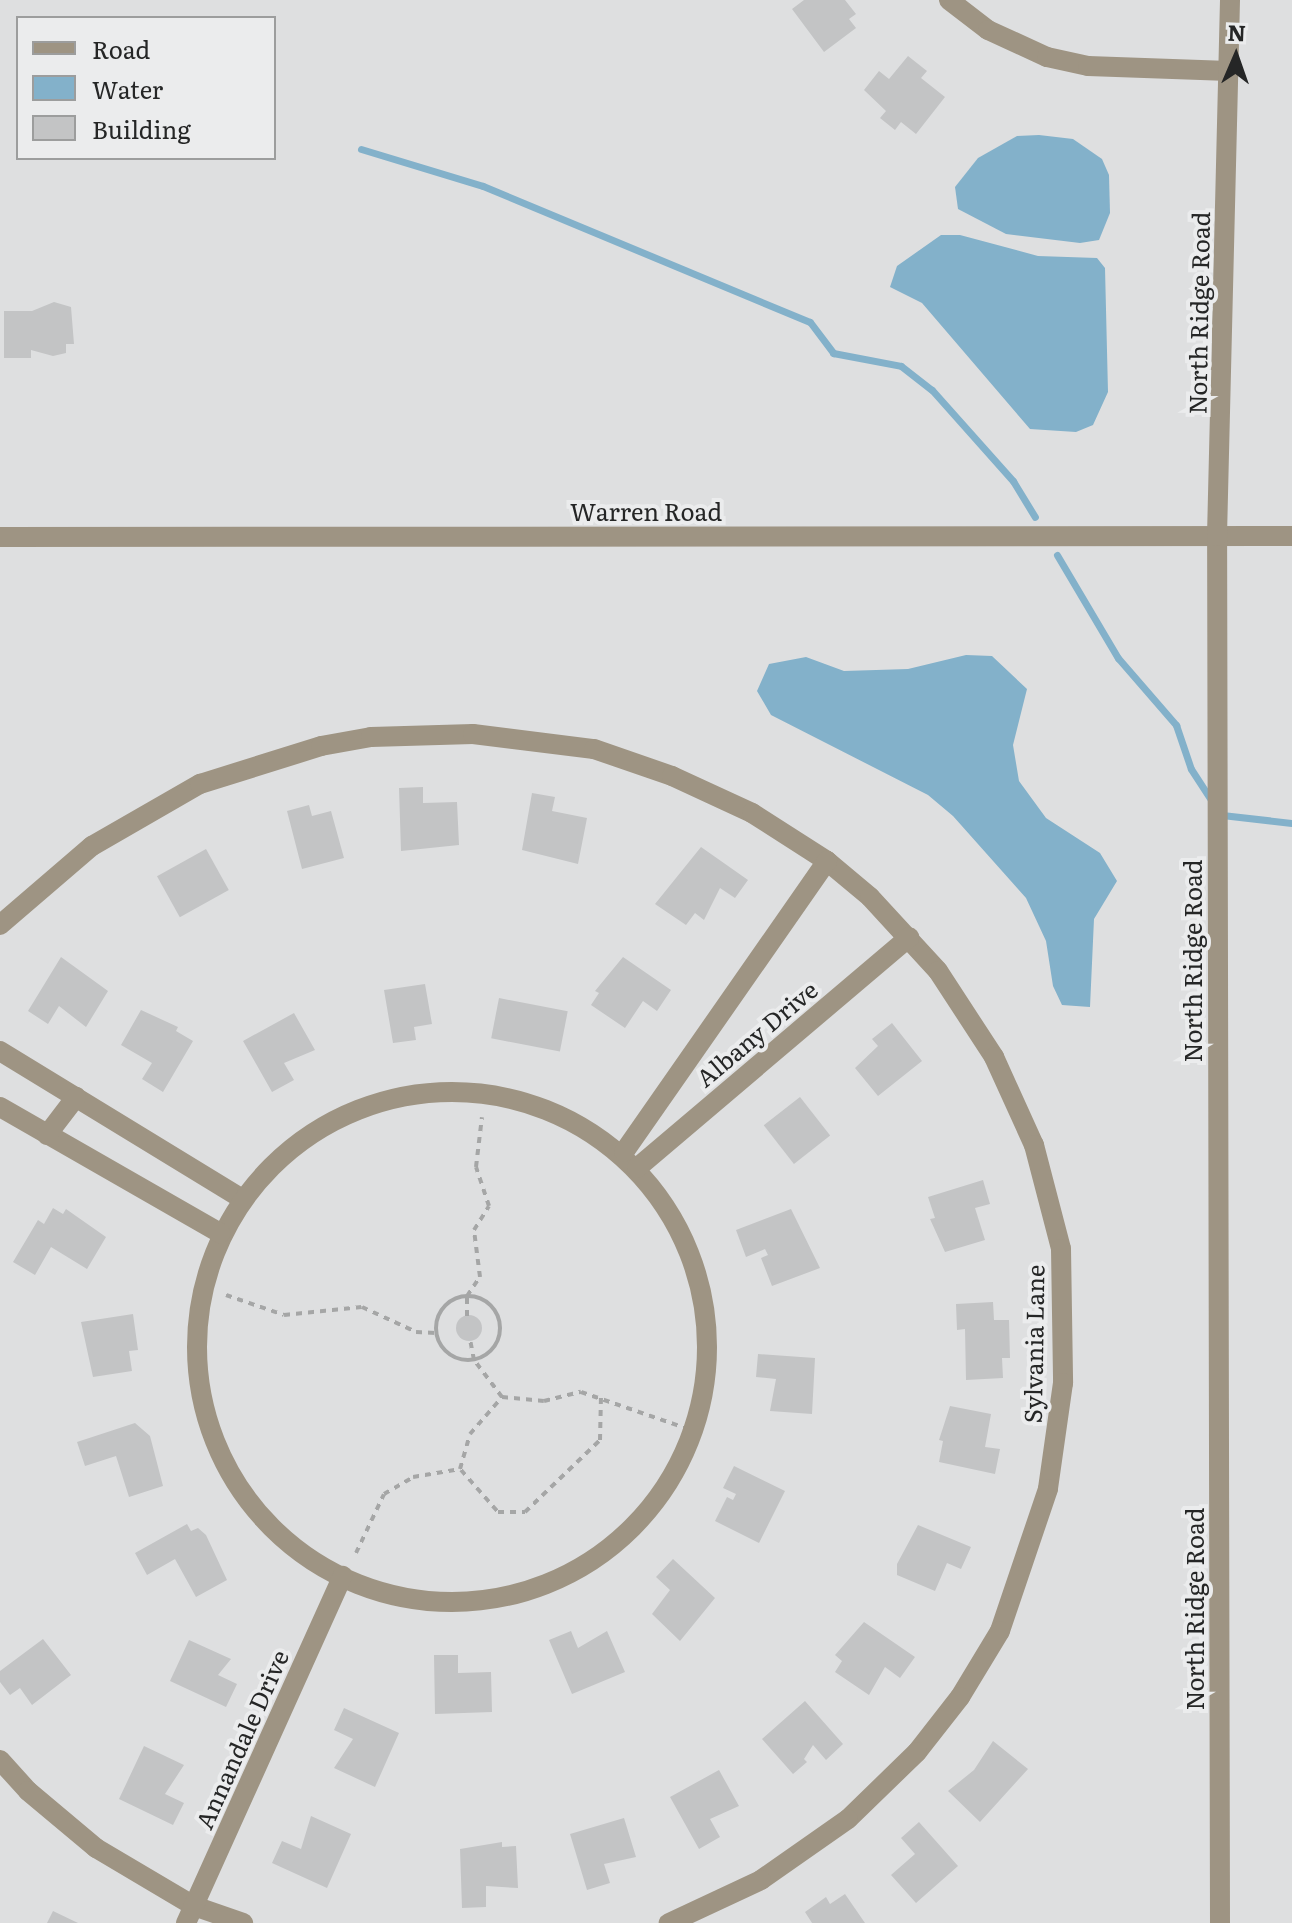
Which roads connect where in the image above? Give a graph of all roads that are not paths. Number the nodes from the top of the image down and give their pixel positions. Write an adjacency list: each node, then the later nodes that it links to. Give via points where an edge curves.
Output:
1 (949, 0): 3 (street, via 988,30 1047,57 1088,66)
2 (1230, 0): 3 (street, North Ridge Road)
3 (1229, 71): 4 (street, North Ridge Road)
4 (1217, 536): 5 (street, Warren Road); 6 (street, Warren Road); 22 (street, North Ridge Road)
5 (1292, 536)
6 (0, 537)
7 (827, 861): 8 (street, Sylvania Lane, via 752,813 672,776 594,749 473,734 371,737 255,763 187,791 92,846); 9 (street, Sylvania Lane); 14 (street, Albany Drive)
8 (0, 925)
9 (909, 937): 14 (street, Albany Drive); 21 (street, Sylvania Lane, via 994,1057 1034,1145 1061,1249 1063,1383 1048,1489 1000,1631 960,1697 917,1752 848,1819 761,1880)
10 (0, 1051): 11 (street)
11 (76, 1097): 13 (street); 15 (street)
12 (0, 1107): 13 (street)
13 (47, 1135): 16 (street)
14 (630, 1160): 15 (street, via 545,1109 499,1097 451,1093 403,1098 357,1112 272,1162); 17 (street, via 676,1221 699,1275 709,1333 705,1391 694,1431 659,1498 619,1541 570,1573 515,1594 457,1601 399,1595)
15 (241, 1198): 16 (street)
16 (220, 1233): 17 (street, via 202,1287 196,1329 196,1369 211,1436 243,1496 268,1524 295,1549)
17 (343, 1576): 19 (street, Annandale Drive)
18 (0, 1760): 19 (street, via 96,1848)
19 (190, 1914): 20 (street)
20 (243, 1923)
21 (669, 1923)
22 (1220, 1923)

